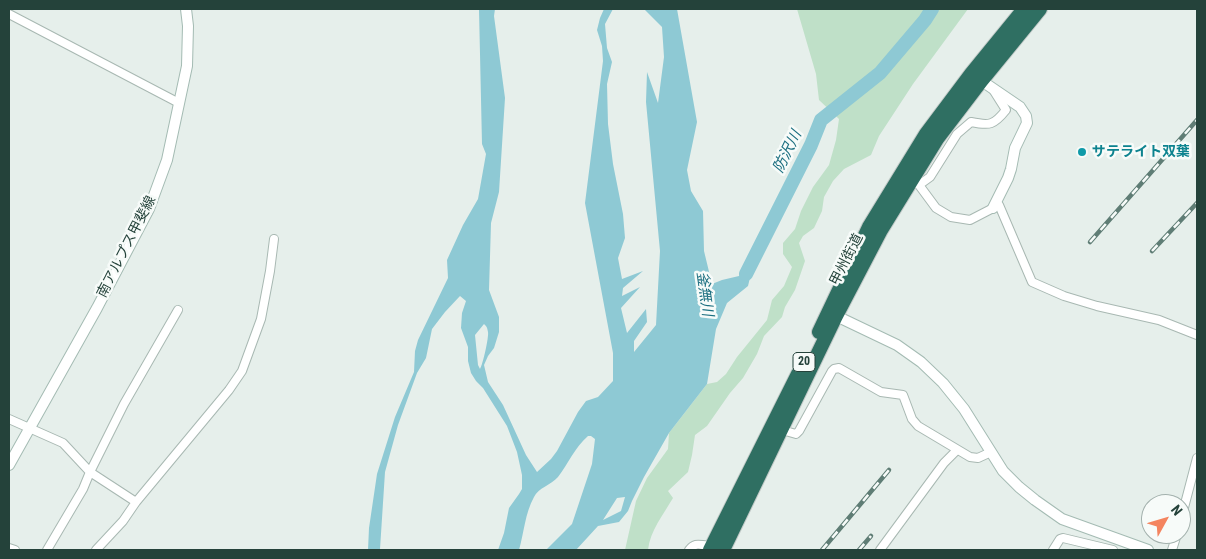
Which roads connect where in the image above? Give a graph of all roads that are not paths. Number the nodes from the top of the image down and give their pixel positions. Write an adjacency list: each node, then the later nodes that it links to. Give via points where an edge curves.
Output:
1 (186, 9): 6 (street, 南アルプス甲斐線, via 187,66)
2 (1024, 9): 5 (highway, 甲州街道 / 20)
3 (1040, 9): 5 (highway, 甲州街道 / 20)
4 (9, 14): 6 (street)
5 (982, 81): 7 (highway, 甲州街道 / 20, via 937,140); 7 (street, via 1006,110 999,119 986,125 971,122 957,134 930,177); 8 (street, via 1020,107 1027,123 1015,148 1008,178); 11 (highway, 甲州街道 / 20, via 926,134 869,227)
6 (179, 103): 14 (street, 南アルプス甲斐線, via 167,160 149,209)
7 (915, 182): 8 (street, via 936,208 951,217 970,220); 11 (highway, 甲州街道 / 20, via 881,230)
8 (993, 208): 12 (street, via 999,205 1032,282 1096,306 1159,320)
9 (274, 239): 22 (street, via 261,319 242,371)
10 (178, 310): 20 (street, via 124,404)
11 (832, 314): 15 (highway, 甲州街道 / 20); 17 (street, via 897,345 921,362 958,402); 24 (highway, 甲州街道 / 20, via 815,340)
12 (1197, 336)
13 (9, 418): 14 (street)
14 (29, 428): 19 (street, 南アルプス甲斐線); 20 (street, via 63,442)
15 (782, 430): 16 (street, via 796,434 799,431 832,371 839,368 881,392 903,395 918,426); 24 (highway, 甲州街道 / 20)
16 (957, 450): 17 (street, via 978,458); 29 (street)
17 (991, 452): 32 (street, via 1019,487 1062,518)
18 (1197, 458): 21 (street)
19 (9, 466)
20 (90, 472): 22 (street); 26 (street)
21 (1188, 494)
22 (136, 502): 27 (street)
23 (9, 548): 25 (street)
24 (716, 548): 28 (street, via 696,544)
25 (15, 550)
26 (47, 550)
27 (96, 550)
28 (689, 550)
29 (880, 550)
30 (1053, 550): 31 (street, via 1063,538)
31 (1113, 550)
32 (1146, 550)

